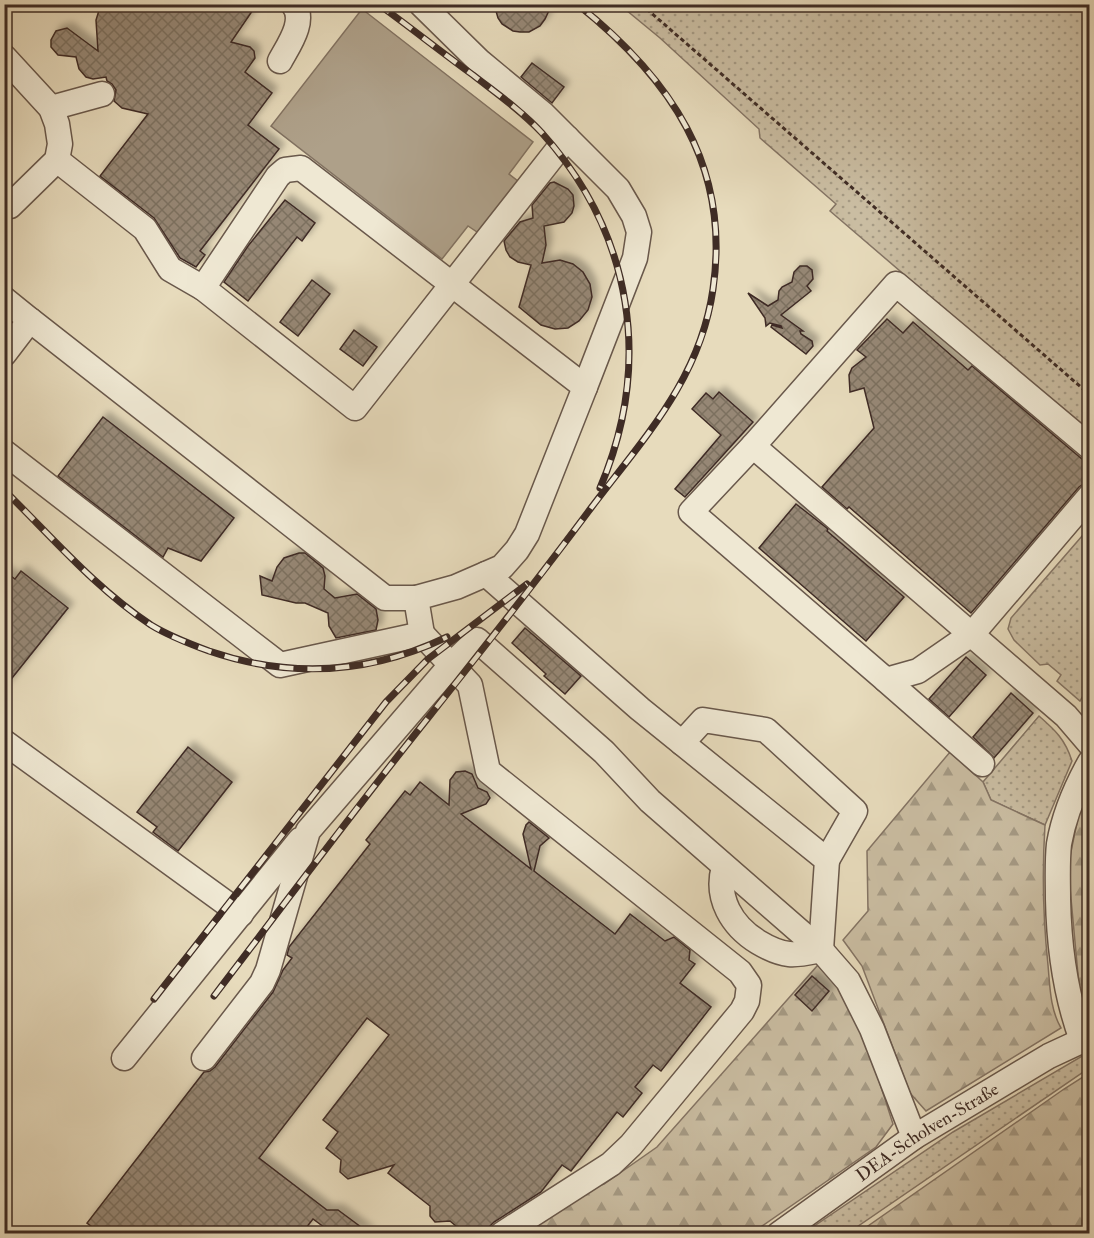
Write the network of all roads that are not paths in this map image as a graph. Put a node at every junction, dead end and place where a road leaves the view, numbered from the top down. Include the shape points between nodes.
1 (293, 4) edge
2 (421, 4) edge
3 (4, 57) edge
4 (280, 61) dead end
5 (102, 94) dead end
6 (51, 108) junction
7 (567, 138) junction
8 (57, 160) junction
9 (6, 207) edge
10 (453, 285) junction
11 (203, 288) junction
12 (4, 299) edge
13 (30, 320) junction
14 (4, 354) edge
15 (585, 387) junction
16 (753, 446) junction
17 (1089, 447) edge
18 (4, 452) edge
19 (1089, 496) edge
20 (486, 574) junction
21 (416, 598) junction
22 (973, 633) junction
23 (422, 634) junction
24 (451, 665) junction
25 (886, 680) junction
26 (4, 742) edge
27 (682, 743) junction
28 (1089, 744) edge
29 (1089, 762) edge
30 (981, 764) dead end
31 (308, 831) junction
32 (827, 860) junction
33 (724, 867) junction
34 (241, 914) junction
35 (821, 950) junction
36 (1086, 1038) edge
37 (124, 1058) dead end
38 (204, 1058) dead end
39 (914, 1137) junction
40 (502, 1233) edge
41 (779, 1233) edge

1 - 4 street via 298,24
2 - 7 street
3 - 6 street
5 - 6 street
6 - 8 street via 60,144
7 - 10 street
7 - 15 street via 618,189 639,232 635,258
8 - 9 street
8 - 11 street via 145,229 170,269
10 - 11 street via 355,408
10 - 11 street via 301,168 285,170 278,176
10 - 15 street
12 - 13 street
13 - 14 street
13 - 21 street via 385,598
15 - 20 street via 527,534 502,567
16 - 17 street via 896,284
16 - 22 street
16 - 25 street via 691,512
18 - 23 street via 280,665
19 - 22 street
20 - 21 street
20 - 27 street
21 - 23 street
22 - 25 street via 918,671
22 - 28 street via 1066,716
23 - 24 street
24 - 31 street
24 - 33 street via 477,640 604,752 650,801
24 - 40 street via 470,685 488,771 740,972 749,985 742,1011 631,1145 611,1164
25 - 30 street
26 - 34 street
27 - 32 street
27 - 32 street via 704,720 766,730 855,810
29 - 36 street, DEA-Scholven-Straße via 1064,822 1058,869 1063,972 1072,1014
31 - 34 street
31 - 38 street via 268,970
32 - 35 street
33 - 35 street
33 - 35 street via 724,904 748,936 788,954
34 - 37 street
35 - 39 street via 849,981
36 - 39 street, DEA-Scholven-Straße
39 - 41 street, DEA-Scholven-Straße

